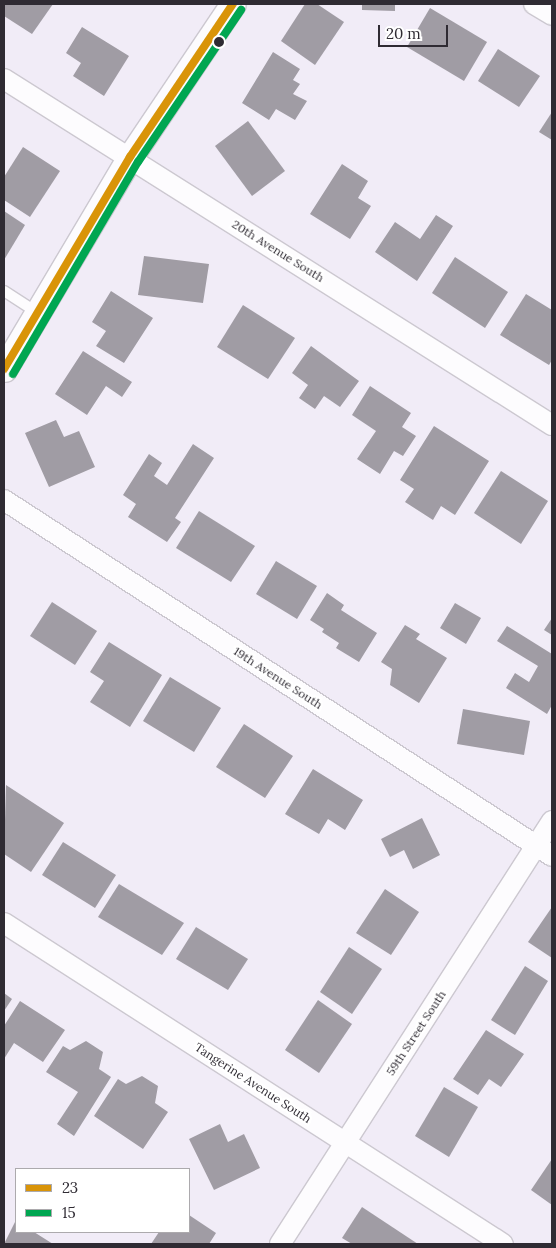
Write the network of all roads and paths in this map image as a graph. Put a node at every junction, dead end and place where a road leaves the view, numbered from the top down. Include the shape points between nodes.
1 (534, 4) edge
2 (226, 6) edge
3 (552, 15) edge
4 (4, 79) edge
5 (130, 157) junction
6 (4, 291) edge
7 (38, 313) junction
8 (4, 369) edge
9 (552, 425) edge
10 (4, 500) edge
11 (552, 821) edge
12 (545, 851) edge
13 (4, 922) edge
14 (345, 1143) junction
15 (280, 1244) edge
16 (503, 1244) edge

1 - 3 street
2 - 5 street
4 - 5 street, 20th Avenue South
5 - 7 street
5 - 9 street, 20th Avenue South
6 - 7 lane
7 - 8 street
10 - 12 street, 19th Avenue South
11 - 12 street, 59th Street South
12 - 14 street, 59th Street South
13 - 14 street, Tangerine Avenue South
14 - 15 street, 59th Street South
14 - 16 street, Tangerine Avenue South

